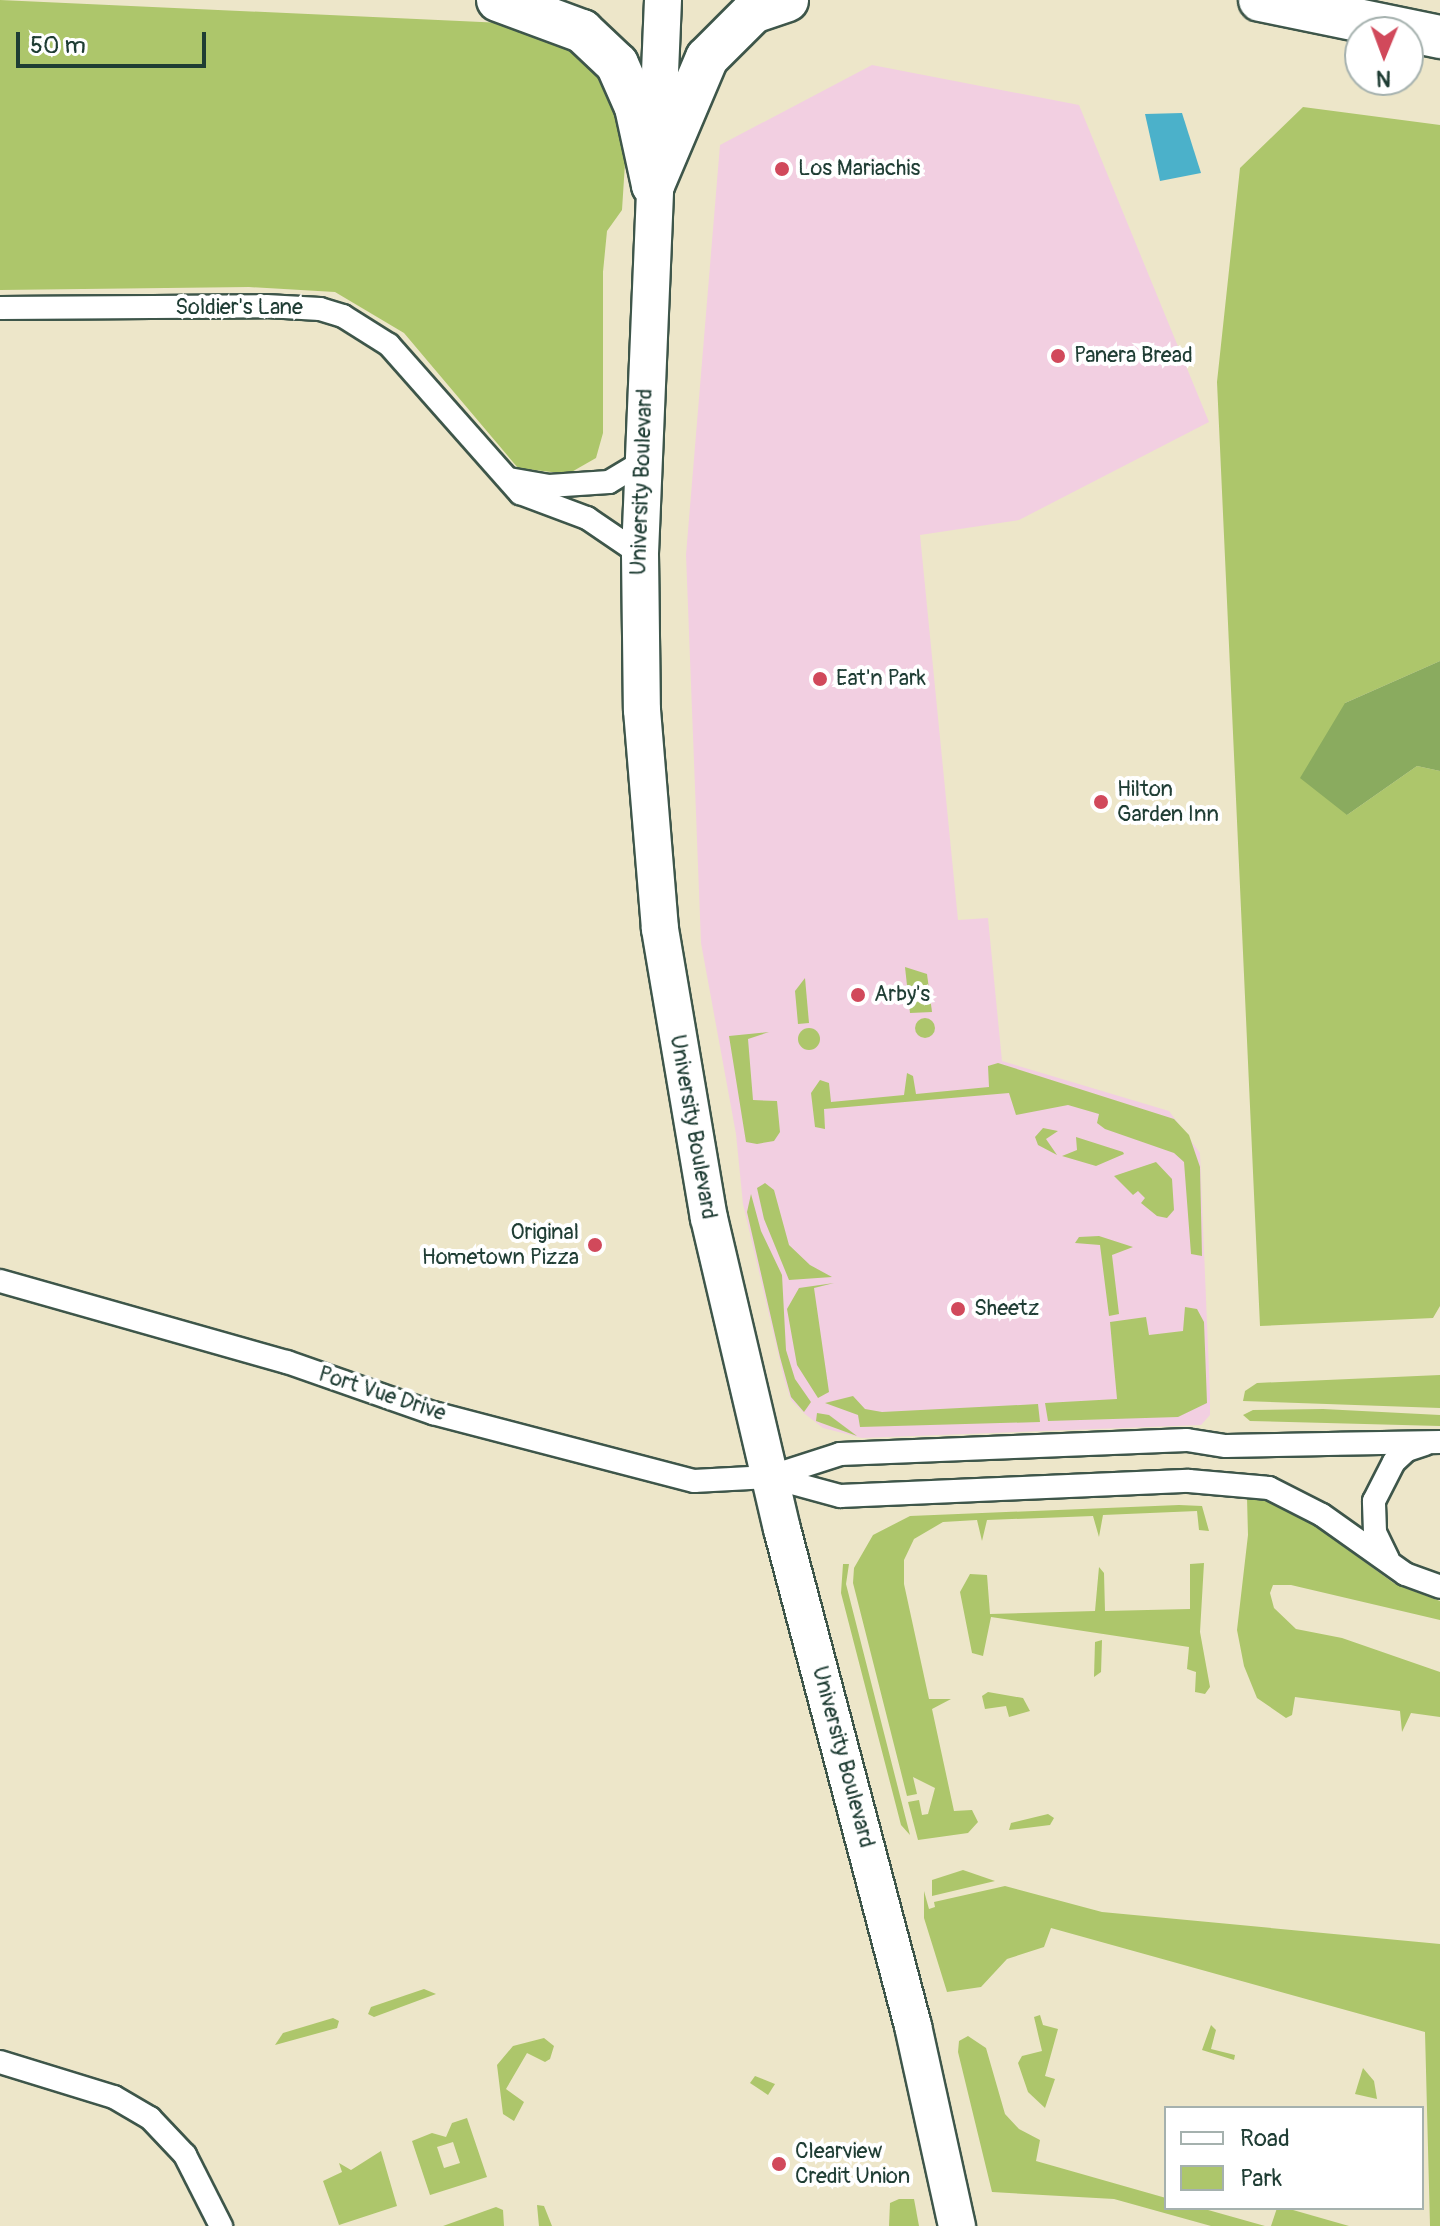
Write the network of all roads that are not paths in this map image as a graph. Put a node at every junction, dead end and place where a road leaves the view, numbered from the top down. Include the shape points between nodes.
1 (498, 0) edge
2 (663, 0) edge
3 (787, 0) edge
4 (1260, 0) edge
5 (1440, 37) edge
6 (653, 185) junction
7 (0, 308) edge
8 (642, 462) junction
9 (504, 478) junction
10 (640, 554) junction
11 (0, 1281) edge
12 (1435, 1442) edge
13 (769, 1477) junction
14 (1394, 1566) junction
15 (1440, 1587) edge
16 (0, 2062) edge
17 (221, 2226) edge
18 (957, 2226) edge

1 - 6 highway via 582,31 617,64 636,107
2 - 6 main road, University Boulevard
3 - 6 highway via 753,12 707,58
4 - 5 highway
6 - 8 main road, University Boulevard
7 - 9 street, Soldier's Lane via 266,306 343,316 389,345
8 - 9 street via 609,482 549,486
8 - 10 main road, University Boulevard
9 - 10 street, Soldier's Lane via 534,501 587,518
10 - 13 main road, University Boulevard via 646,768 664,956 687,1112
11 - 13 street, Port Vue Drive via 287,1362 433,1413 655,1473 710,1482
12 - 13 street via 1226,1446 1187,1440 840,1454
12 - 14 street via 1407,1450 1394,1462 1374,1501 1375,1532
13 - 14 street via 840,1496 1189,1481 1269,1488 1322,1515
13 - 18 main road, University Boulevard via 907,2003
14 - 15 street
16 - 17 street via 114,2097 150,2118 192,2167

